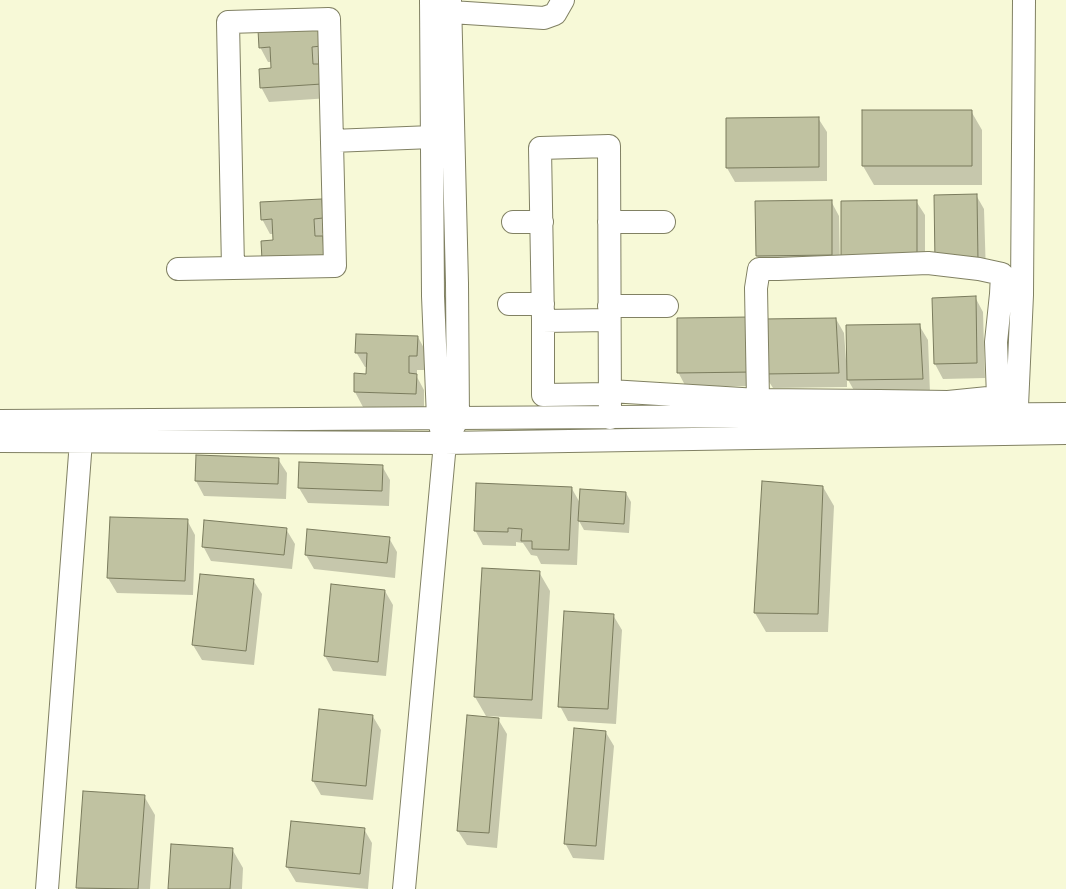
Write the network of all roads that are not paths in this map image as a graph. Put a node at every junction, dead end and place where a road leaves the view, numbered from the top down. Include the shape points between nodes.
1 (431, 0) edge
2 (563, 0) edge
3 (1024, 0) edge
4 (450, 6) edge
5 (432, 137) junction
6 (332, 141) junction
7 (512, 222) dead end
8 (542, 222) junction
9 (609, 222) junction
10 (664, 222) dead end
11 (233, 268) junction
12 (178, 269) dead end
13 (1003, 294) junction
14 (509, 304) dead end
15 (667, 306) dead end
16 (543, 312) junction
17 (609, 313) junction
18 (610, 392) junction
19 (758, 400) junction
20 (1066, 414) edge
21 (448, 418) junction
22 (610, 418) junction
23 (1016, 424) junction
24 (2, 431) edge
25 (1066, 433) edge
26 (81, 441) junction
27 (445, 442) junction
28 (47, 889) edge
29 (404, 889) edge

1 - 5 street
2 - 4 street via 555,14 544,18
3 - 13 street
4 - 21 street via 457,284
5 - 6 street
5 - 21 street via 432,264
6 - 11 street via 335,266
6 - 11 street via 330,19 228,22
7 - 8 street
8 - 9 street via 540,148 608,146
8 - 16 street
9 - 10 street
9 - 17 street
11 - 12 street
13 - 19 street via 996,342 998,397 948,402
13 - 19 street via 1002,274 928,263 759,269 756,288
13 - 23 street
14 - 16 street
15 - 17 street
16 - 17 street
16 - 18 street via 543,395
17 - 18 street
18 - 19 street
18 - 22 street
20 - 23 street
21 - 22 street
21 - 24 street
21 - 27 street
22 - 23 street
23 - 25 street
23 - 27 street
24 - 26 street
26 - 27 street
26 - 28 street
27 - 29 street

